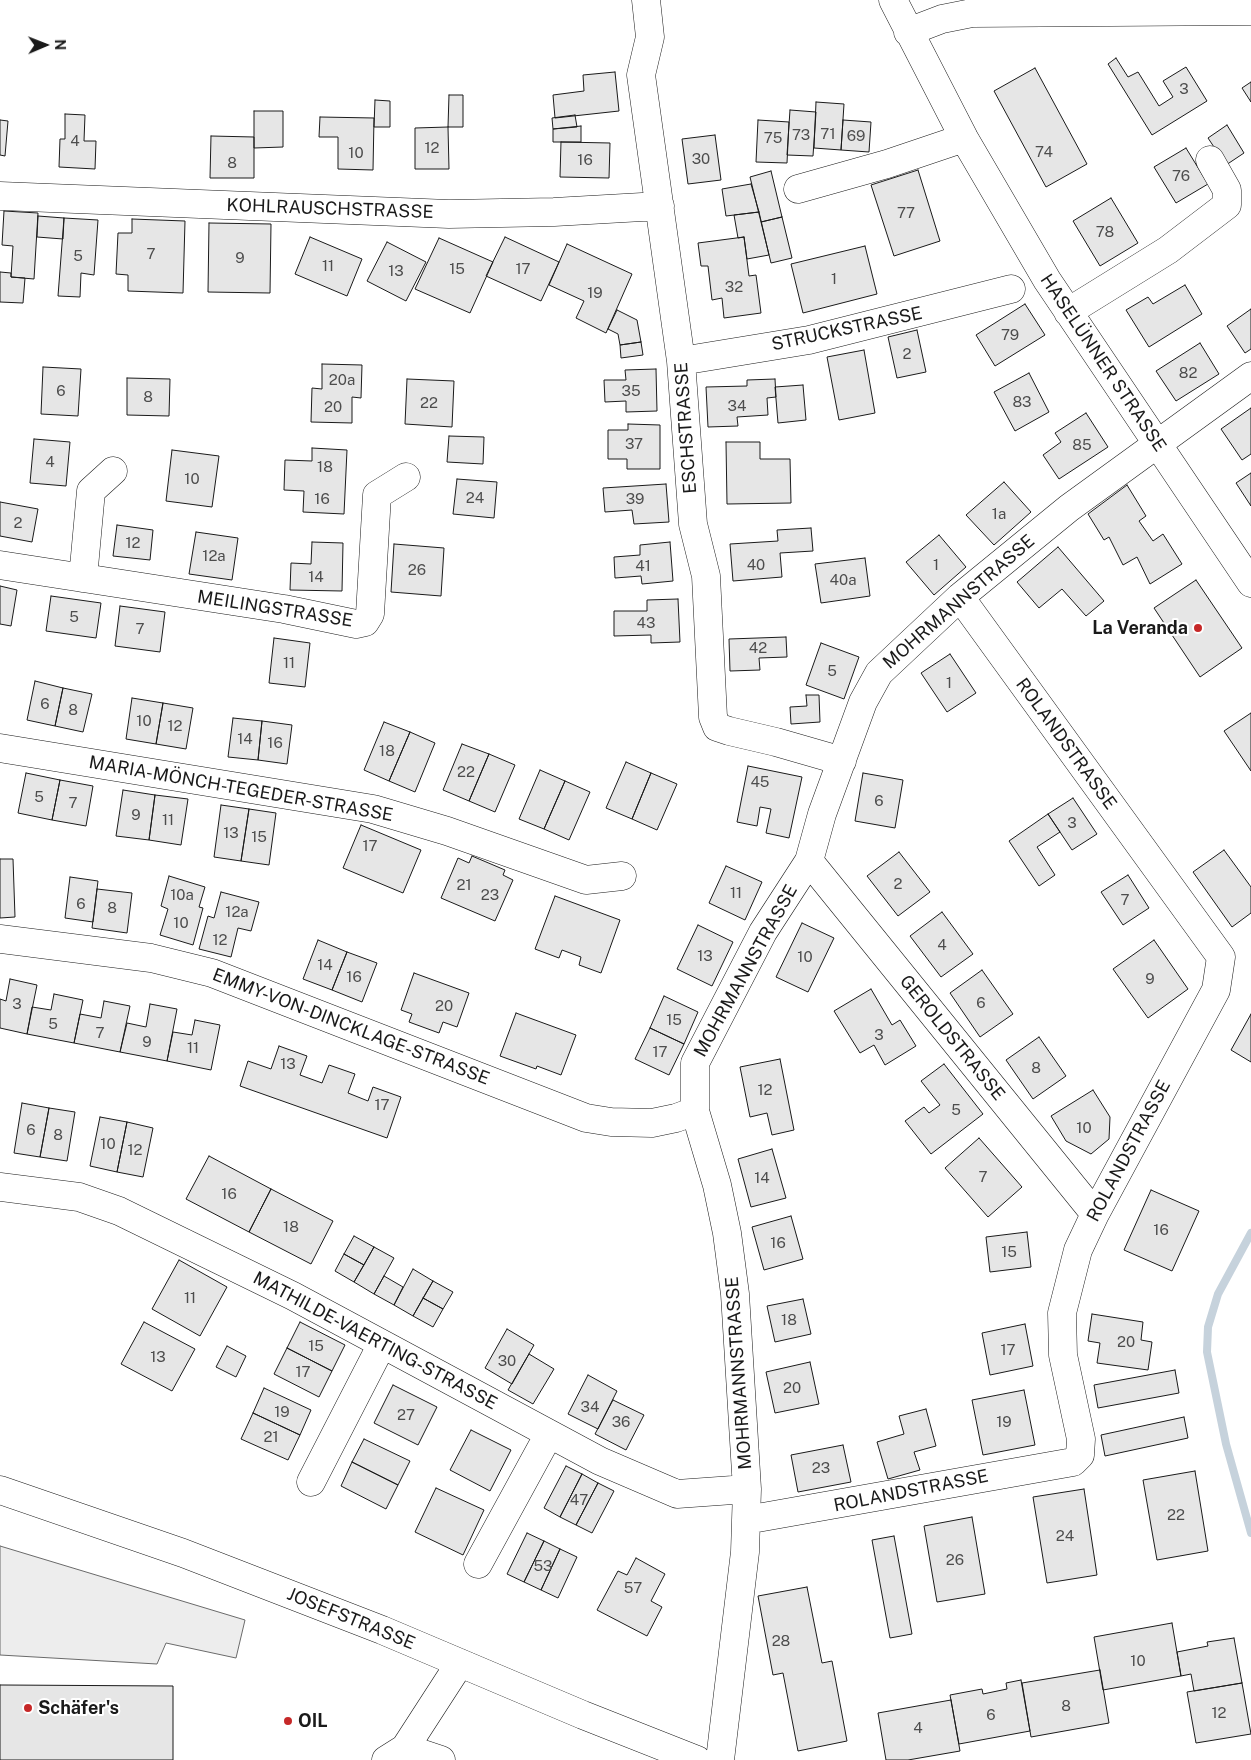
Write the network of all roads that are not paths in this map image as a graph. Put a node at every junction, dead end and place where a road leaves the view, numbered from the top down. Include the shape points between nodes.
1 (646, 0) edge
2 (893, 0) edge
3 (1251, 11) edge
4 (908, 32) junction
5 (964, 138) junction
6 (1210, 160) dead end
7 (798, 189) dead end
8 (0, 196) edge
9 (660, 206) junction
10 (1011, 289) dead end
11 (1068, 312) junction
12 (681, 361) junction
13 (1251, 376) edge
14 (1156, 443) junction
15 (113, 471) dead end
16 (406, 477) dead end
17 (0, 565) edge
18 (82, 578) junction
19 (1251, 583) edge
20 (960, 597) junction
21 (0, 748) edge
22 (842, 761) junction
23 (809, 861) junction
24 (622, 876) dead end
25 (0, 939) edge
26 (695, 1111) junction
27 (0, 1186) edge
28 (1095, 1214) junction
29 (382, 1344) junction
30 (549, 1434) junction
31 (311, 1482) dead end
32 (747, 1489) junction
33 (0, 1490) edge
34 (746, 1520) junction
35 (478, 1564) dead end
36 (460, 1663) junction
37 (395, 1754) edge
38 (441, 1760) edge
39 (697, 1760) edge
40 (720, 1760) edge

1 - 9 street, ESCHSTRASSE via 650,37 641,75
2 - 4 street, HASELÜNNER STRASSE
3 - 4 street via 972,13
4 - 5 street, HASELÜNNER STRASSE
5 - 7 street
5 - 11 street, HASELÜNNER STRASSE
6 - 11 street via 1227,190 1227,205 1168,250
8 - 9 street, KOHLRAUSCHSTRASSE via 449,214
9 - 12 street, ESCHSTRASSE
10 - 12 street, STRUCKSTRASSE via 808,340
11 - 14 street, HASELÜNNER STRASSE
12 - 22 street, ESCHSTRASSE via 693,524 706,576 717,727
13 - 14 street, MOHRMANNSTRASSE
14 - 19 street, HASELÜNNER STRASSE
14 - 20 street, MOHRMANNSTRASSE via 1069,508
15 - 18 street via 91,492
16 - 18 street, MEILINGSTRASSE via 377,495 370,614 365,622 356,624 284,609
17 - 18 street, MEILINGSTRASSE
20 - 22 street, MOHRMANNSTRASSE via 879,672
20 - 28 street, ROLANDSTRASSE via 1221,957 1216,990
21 - 24 street, MARIA-MÖNCH-TEGEDER-STRASSE via 373,809 586,880
22 - 23 street, MOHRMANNSTRASSE
23 - 26 street, MOHRMANNSTRASSE via 763,932 695,1063
23 - 28 street, GEROLDSTRASSE
25 - 26 street, EMMY-VON-DINCKLAGE-STRASSE via 142,956 212,973 586,1118 652,1123
26 - 32 street, MOHRMANNSTRASSE via 717,1185 727,1233 735,1294
27 - 29 street, MATHILDE-VAERTING-STRASSE via 79,1197 119,1211 294,1296
28 - 34 street, ROLANDSTRASSE via 1078,1250 1062,1314 1063,1355 1081,1439 1080,1454 1073,1462
29 - 30 street, MATHILDE-VAERTING-STRASSE
29 - 31 street
30 - 32 street, MATHILDE-VAERTING-STRASSE via 600,1461 677,1494
30 - 35 street
32 - 34 street, MOHRMANNSTRASSE
33 - 36 street, JOSEFSTRASSE via 183,1553
34 - 40 street, MOHRMANNSTRASSE
36 - 37 street via 422,1725
36 - 39 street, JOSEFSTRASSE
37 - 38 street

